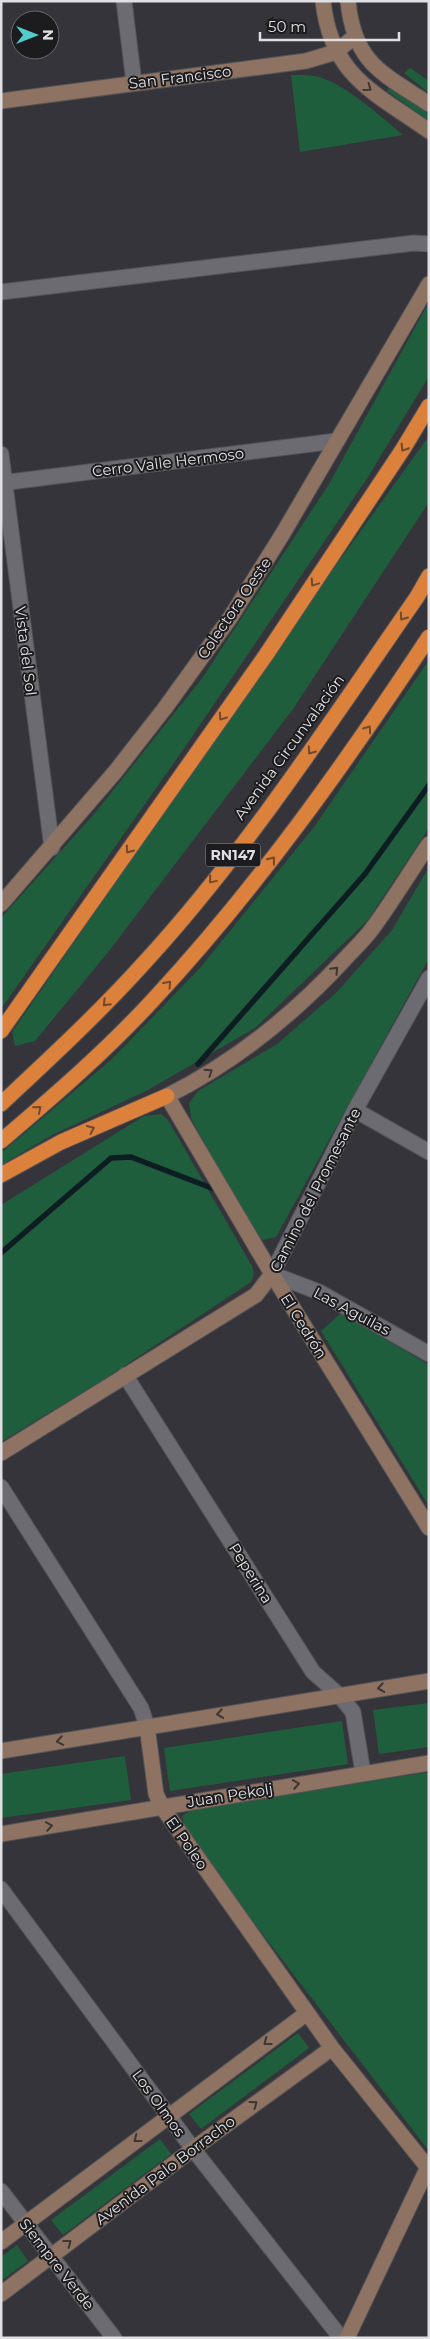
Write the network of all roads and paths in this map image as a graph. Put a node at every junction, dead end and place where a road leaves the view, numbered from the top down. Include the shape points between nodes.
1 (124, 1) edge
2 (324, 1) edge
3 (348, 1) edge
4 (354, 37) junction
5 (336, 52) junction
6 (134, 83) junction
7 (1, 101) edge
8 (429, 104) edge
9 (429, 131) edge
10 (429, 244) edge
11 (429, 284) edge
12 (1, 292) edge
13 (429, 406) edge
14 (336, 441) junction
15 (1, 454) edge
16 (3, 483) edge
17 (429, 576) edge
18 (429, 637) edge
19 (429, 844) edge
20 (52, 848) junction
21 (1, 904) edge
22 (429, 978) edge
23 (1, 1031) edge
24 (167, 1096) junction
25 (1, 1104) edge
26 (355, 1110) junction
27 (1, 1141) edge
28 (429, 1152) edge
29 (1, 1175) edge
30 (272, 1274) junction
31 (429, 1354) edge
32 (125, 1375) junction
33 (1, 1453) edge
34 (1, 1487) edge
35 (429, 1528) edge
36 (429, 1681) edge
37 (339, 1695) junction
38 (147, 1726) junction
39 (1, 1751) edge
40 (429, 1763) edge
41 (363, 1773) junction
42 (162, 1807) junction
43 (1, 1834) edge
44 (1, 1889) edge
45 (306, 2013) junction
46 (332, 2048) junction
47 (168, 2116) junction
48 (193, 2149) junction
49 (428, 2169) edge
50 (1, 2191) edge
51 (25, 2223) junction
52 (1, 2242) edge
53 (50, 2256) junction
54 (1, 2294) edge
55 (114, 2338) edge
56 (341, 2338) edge
57 (347, 2338) edge

1 - 6 street
2 - 5 street
3 - 4 street
4 - 5 street, San Francisco
4 - 8 street via 368,60
5 - 6 street, San Francisco via 306,61
5 -> 9 street via 344,66 361,82
6 - 7 street, San Francisco
10 - 12 street via 414,242
11 - 14 street, Colectora Oeste
13 -> 23 highway via 266,655
14 - 16 street, Cerro Valle Hermoso
14 - 20 street, Colectora Oeste via 230,618 165,708
15 - 16 street, Vista del Sol
16 - 20 street, Vista del Sol
17 -> 25 highway, Avenida Circunvalación / RN147 via 298,769 224,866 145,962 87,1023
27 -> 18 highway, RN147 via 107,1048 220,925 319,800
24 -> 19 street via 195,1082 274,1027 320,986 371,931
20 - 21 street, Colectora Oeste
22 - 26 street, Camino del Promesante
29 -> 24 highway via 61,1142
24 - 30 street, El Cedrón
26 - 28 street
26 - 30 street, Camino del Promesante
30 - 31 street, Las Aguilas via 319,1292
30 - 32 street, Camino del Promesante via 256,1295
30 - 35 street, El Cedrón
32 - 33 street, Camino del Promesante
32 - 37 street, Peperina via 313,1672
34 - 38 street, El Poleo via 141,1708
36 -> 37 street
37 -> 38 street
37 - 41 street, Peperina via 353,1712
38 -> 39 street
38 - 42 street, El Poleo via 156,1794
40 - 41 street, Juan Pekolj
42 -> 41 street, Juan Pekolj
43 -> 42 street, Juan Pekolj
42 - 45 street, El Poleo
44 - 47 street, Los Olmos
45 - 46 street, El Poleo
45 -> 47 street
48 -> 46 street, Avenida Palo Borracho
46 - 49 street, El Poleo
47 - 48 street, Los Olmos
47 -> 51 street
53 -> 48 street, Avenida Palo Borracho
48 - 56 street, Los Olmos
49 - 57 street
50 - 51 street, Siempre Verde
51 - 52 street
51 - 53 street, Siempre Verde
53 - 54 street, Avenida Palo Borracho
53 - 55 street, Siempre Verde

